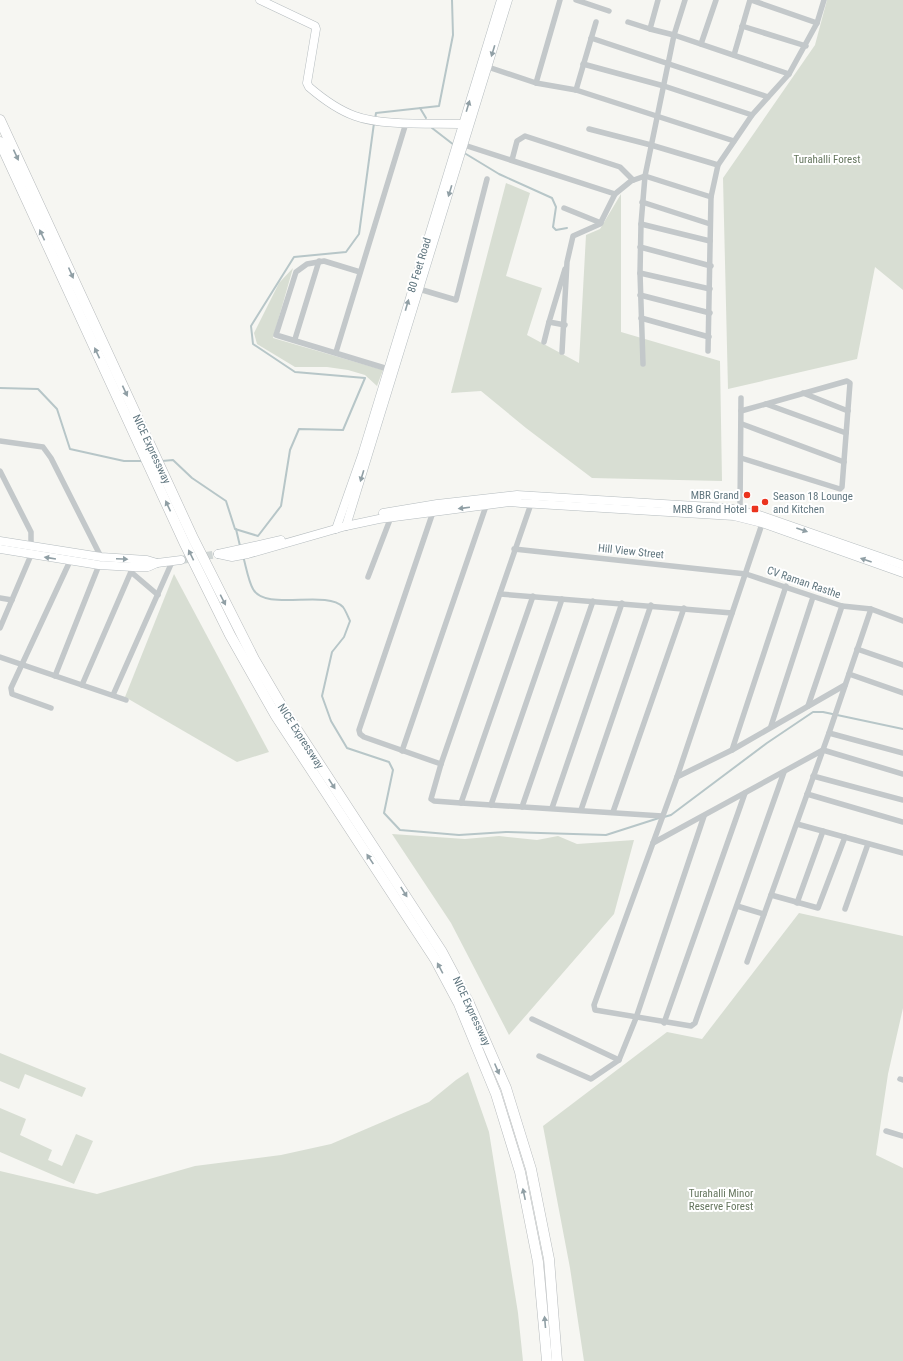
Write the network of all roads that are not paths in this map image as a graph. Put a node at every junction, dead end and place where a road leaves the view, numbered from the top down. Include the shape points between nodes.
1 (260, 0) edge
2 (501, 0) edge
3 (508, 0) edge
4 (560, 0) edge
5 (576, 0) edge
6 (658, 0) edge
7 (685, 0) edge
8 (716, 0) edge
9 (751, 0) edge
10 (824, 0) edge
11 (584, 1) edge
12 (609, 11) dead end
13 (596, 22) dead end
14 (628, 22) dead end
15 (816, 23) junction
16 (742, 26) junction
17 (650, 29) junction
18 (674, 35) junction
19 (591, 38) junction
20 (701, 44) junction
21 (806, 46) junction
22 (734, 55) junction
23 (583, 64) junction
24 (669, 64) junction
25 (484, 66) junction
26 (789, 74) junction
27 (536, 83) junction
28 (664, 86) junction
29 (576, 90) junction
30 (768, 96) junction
31 (752, 114) junction
32 (656, 115) junction
33 (0, 120) edge
34 (406, 123) junction
35 (463, 124) junction
36 (589, 129) dead end
37 (734, 141) junction
38 (0, 142) edge
39 (460, 144) junction
40 (651, 145) junction
41 (512, 160) junction
42 (718, 165) junction
43 (645, 176) junction
44 (487, 179) dead end
45 (633, 180) junction
46 (615, 194) junction
47 (712, 197) junction
48 (642, 202) junction
49 (564, 208) dead end
50 (601, 223) junction
51 (641, 224) junction
52 (710, 224) junction
53 (710, 241) junction
54 (640, 247) junction
55 (319, 261) junction
56 (567, 262) junction
57 (710, 266) junction
58 (360, 272) junction
59 (640, 273) junction
60 (420, 289) junction
61 (710, 289) junction
62 (640, 295) junction
63 (710, 313) junction
64 (641, 318) junction
65 (549, 322) junction
66 (565, 325) junction
67 (709, 337) junction
68 (295, 340) junction
69 (544, 342) dead end
70 (708, 350) dead end
71 (336, 352) junction
72 (562, 352) dead end
73 (643, 364) dead end
74 (388, 369) junction
75 (803, 393) junction
76 (741, 398) dead end
77 (766, 404) junction
78 (741, 411) junction
79 (848, 411) junction
80 (742, 424) junction
81 (846, 433) junction
82 (0, 441) edge
83 (148, 450) junction
84 (741, 458) junction
85 (844, 462) junction
86 (0, 471) edge
87 (0, 484) edge
88 (7, 486) junction
89 (533, 500) junction
90 (486, 506) junction
91 (740, 509) junction
92 (434, 512) junction
93 (390, 517) junction
94 (763, 520) junction
95 (347, 523) junction
96 (337, 526) junction
97 (0, 541) edge
98 (31, 546) junction
99 (0, 549) edge
100 (514, 549) junction
101 (232, 554) dead end
102 (31, 555) junction
103 (181, 560) tunnel mouth
104 (70, 561) junction
105 (100, 561) junction
106 (172, 562) junction
107 (157, 563) junction
108 (903, 565) edge
109 (132, 570) junction
110 (903, 573) edge
111 (746, 574) junction
112 (368, 577) dead end
113 (786, 586) junction
114 (500, 594) junction
115 (158, 595) junction
116 (532, 596) junction
117 (814, 597) junction
118 (0, 598) edge
119 (562, 599) junction
120 (12, 600) junction
121 (593, 601) junction
122 (622, 603) junction
123 (651, 605) junction
124 (842, 606) junction
125 (684, 608) junction
126 (871, 609) junction
127 (732, 613) junction
128 (903, 620) edge
129 (0, 628) edge
130 (857, 649) junction
131 (0, 657) edge
132 (21, 663) junction
133 (903, 665) edge
134 (848, 674) junction
135 (55, 676) junction
136 (82, 685) junction
137 (845, 685) junction
138 (903, 693) edge
139 (113, 695) junction
140 (126, 700) dead end
141 (808, 706) junction
142 (51, 708) dead end
143 (771, 726) junction
144 (829, 733) junction
145 (732, 750) junction
146 (823, 750) junction
147 (402, 751) junction
148 (903, 753) edge
149 (441, 764) junction
150 (784, 772) junction
151 (903, 774) edge
152 (814, 776) junction
153 (677, 777) junction
154 (745, 793) junction
155 (807, 794) junction
156 (903, 800) edge
157 (461, 803) junction
158 (491, 805) junction
159 (522, 807) junction
160 (552, 808) junction
161 (581, 810) junction
162 (613, 812) junction
163 (662, 816) junction
164 (704, 816) junction
165 (903, 822) edge
166 (797, 824) junction
167 (823, 832) junction
168 (845, 837) junction
169 (653, 843) junction
170 (868, 844) junction
171 (903, 853) edge
172 (771, 895) junction
173 (797, 903) junction
174 (737, 906) junction
175 (846, 909) dead end
176 (764, 914) junction
177 (747, 962) dead end
178 (636, 1018) junction
179 (532, 1019) dead end
180 (664, 1023) junction
181 (539, 1056) dead end
182 (619, 1060) junction
183 (886, 1131) dead end
184 (903, 1136) edge
185 (547, 1361) edge
186 (557, 1361) edge

1 - 34 main road via 315,26 307,81 309,87 331,105 354,116
2 - 25 main road, 80 Feet Road
3 -> 25 main road, 80 Feet Road
4 - 27 street
5 - 11 street
6 - 17 street
7 - 18 street
8 - 20 street
9 - 15 street
9 - 16 street
10 - 15 street
11 - 12 street
13 - 19 street
14 - 17 street
15 - 21 street
16 - 21 street
16 - 22 street
17 - 18 street
18 - 20 street
18 - 24 street
19 - 23 street
19 - 24 street
20 - 22 street
21 - 26 street
22 - 26 street
23 - 28 street
23 - 29 street
24 - 28 street
24 - 30 street
25 - 27 street
35 -> 25 main road, 80 Feet Road
25 - 39 main road, 80 Feet Road
26 - 30 street
27 - 29 street
28 - 31 street
28 - 32 street
29 - 32 street
30 - 31 street
31 - 37 street
32 - 37 street
32 - 40 street
33 -> 83 highway, NICE Expressway
34 - 35 main road
34 - 58 street
35 - 39 main road, 80 Feet Road
36 - 40 street
37 - 42 street
83 -> 38 highway, NICE Expressway
39 - 41 street
39 -> 60 main road, 80 Feet Road
74 -> 39 main road, 80 Feet Road
40 - 42 street
40 - 43 street
41 - 45 street via 517,141 525,136 620,167
41 - 46 street
42 - 47 street
43 - 45 street
43 - 47 street
43 - 48 street
44 - 60 street via 456,300
45 - 46 street
46 - 50 street
47 - 52 street
48 - 51 street
48 - 52 street
49 - 50 street
50 - 56 street via 573,236
51 - 53 street
51 - 54 street
52 - 53 street
53 - 57 street
54 - 57 street
54 - 59 street
55 - 58 street
55 - 68 street
55 - 68 street via 309,263 296,272 276,335
56 - 65 street
56 - 66 street
57 - 61 street
58 - 71 street
59 - 61 street
59 - 62 street
60 -> 95 main road, 80 Feet Road
61 - 63 street
62 - 63 street
62 - 64 street
63 - 67 street
64 - 67 street
64 - 73 street
65 - 66 street
65 - 69 street
66 - 72 street
67 - 70 street
68 - 71 street
71 - 74 street
74 - 96 main road, 80 Feet Road
75 - 77 street
75 - 79 street
75 - 79 street via 848,381
76 - 78 street
77 - 78 street
77 - 81 street
78 - 80 street
79 - 81 street
80 - 84 street
80 - 85 street
81 - 85 street
82 - 105 street via 43,447 51,458
185 -> 83 highway, NICE Expressway via 538,1262 520,1172 496,1094 459,1004 434,959 276,716 250,671 226,628 150,466
83 -> 186 highway, NICE Expressway via 161,468 206,565 254,659 284,710 442,952 468,1001 506,1088 531,1169 549,1259
84 - 85 street via 840,490
84 - 91 street
86 - 88 street
87 - 88 street
88 - 98 street via 31,532
89 - 90 main road
89 - 91 main road
89 - 94 main road via 725,514
89 - 95 main road via 510,496 437,504
89 - 100 street
90 -> 92 main road
90 - 147 street
91 - 94 main road
92 - 93 main road
92 - 147 street via 359,730 364,737
93 - 95 main road
93 - 112 street
94 -> 108 main road
110 -> 94 main road
94 - 111 street
95 - 96 main road
96 - 101 main road
97 - 98 main road
98 - 102 street
98 - 105 main road
99 - 102 main road
100 - 111 street, Hill View Street
100 - 114 street
104 -> 102 main road
102 - 120 street
103 - 106 main road
104 - 105 main road
104 - 132 street
105 -> 107 main road via 147,560
105 - 109 main road
105 - 135 street
106 - 107 main road
106 - 115 street
107 - 109 main road
109 - 115 street
109 - 136 street
111 - 113 street, CV Raman Rasthe
111 - 127 street
113 - 117 street, CV Raman Rasthe
113 - 145 street
114 - 116 street
114 - 149 street
115 - 139 street
116 - 119 street
116 - 157 street
117 - 124 street, CV Raman Rasthe
117 - 143 street
118 - 120 street
119 - 121 street
119 - 158 street
120 - 129 street
121 - 122 street
121 - 159 street
122 - 123 street
122 - 160 street
123 - 125 street
123 - 161 street
124 - 126 street, CV Raman Rasthe
124 - 141 street
125 - 127 street
125 - 162 street
126 - 128 street, CV Raman Rasthe
126 - 130 street
127 - 153 street
130 - 133 street
130 - 134 street
131 - 132 street
132 - 135 street
132 - 142 street via 11,688 12,694
134 - 137 street
134 - 138 street
135 - 136 street
136 - 139 street
137 - 141 street
137 - 144 street
139 - 140 street
141 - 143 street
143 - 145 street
144 - 146 street
144 - 148 street
145 - 153 street
146 - 150 street
146 - 151 street
146 - 152 street
147 - 149 street
149 - 157 street via 431,799
150 - 154 street
150 - 174 street
152 - 155 street
152 - 156 street
153 - 163 street
154 - 164 street
154 - 180 street
155 - 165 street
155 - 166 street
157 - 158 street
158 - 159 street
159 - 160 street
160 - 161 street
161 - 162 street
162 - 163 street
163 - 169 street
164 - 169 street
164 - 178 street
166 - 167 street
166 - 172 street
167 - 168 street
167 - 173 street
168 - 170 street
168 - 173 street via 818,908
169 - 178 street via 594,1005 596,1011
170 - 171 street
170 - 175 street
172 - 173 street
172 - 176 street
174 - 176 street
174 - 180 street via 695,1023 691,1026
176 - 177 street
178 - 180 street
178 - 182 street
179 - 182 street
181 - 182 street via 591,1079
183 - 184 street

